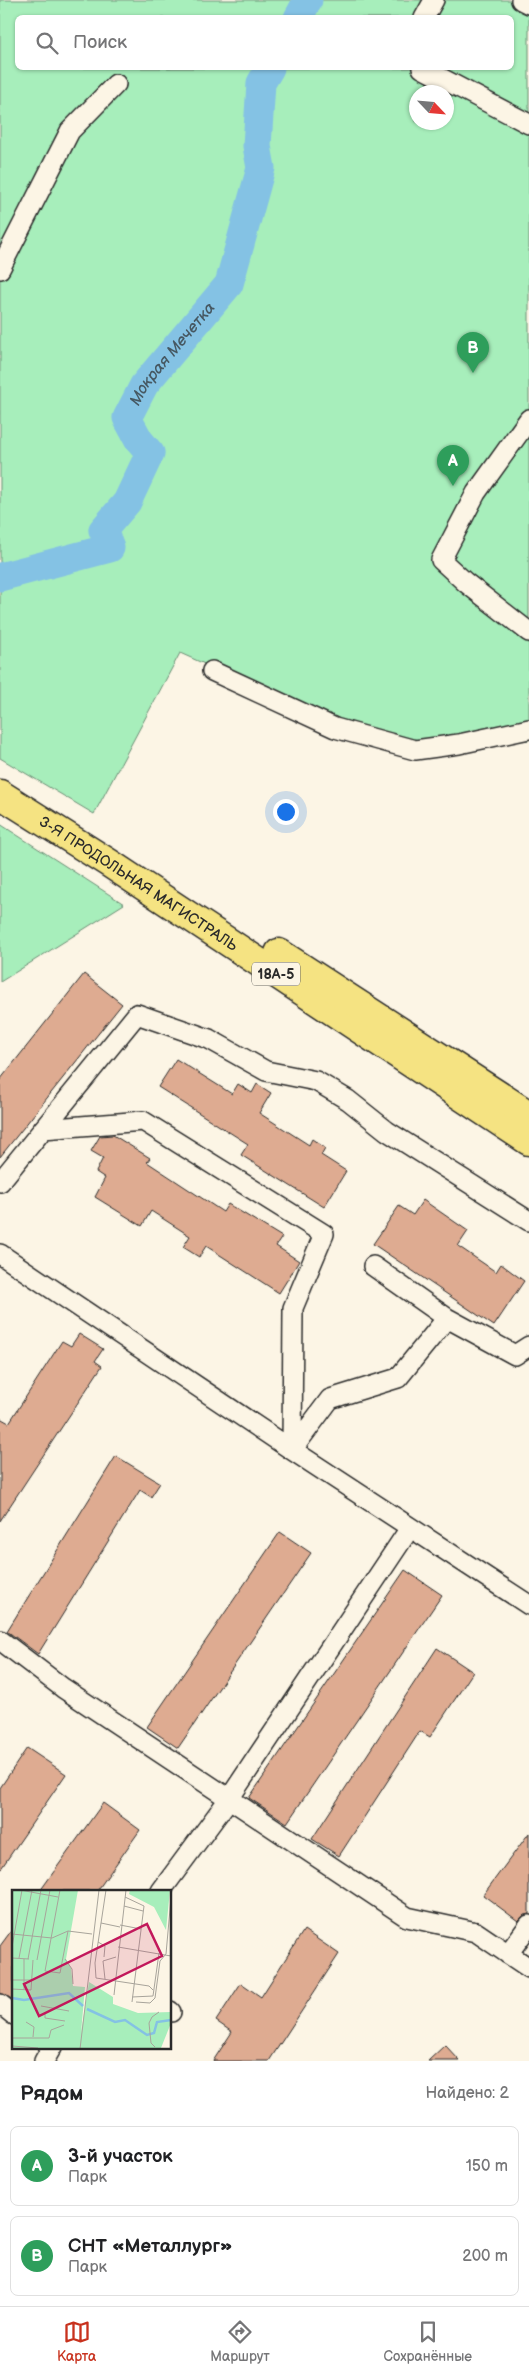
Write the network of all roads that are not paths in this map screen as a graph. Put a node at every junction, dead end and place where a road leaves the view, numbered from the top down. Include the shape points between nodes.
1 (434, 0) edge
2 (521, 0) edge
3 (529, 4) edge
4 (426, 15) edge
5 (426, 70) edge
6 (116, 84) dead end
7 (529, 124) edge
8 (0, 269) edge
9 (529, 419) edge
10 (529, 632) edge
11 (212, 671) dead end
12 (529, 729) edge
13 (0, 774) edge
14 (0, 794) edge
15 (26, 801) junction
16 (529, 1116) edge
17 (43, 1129) junction
18 (529, 1142) edge
19 (0, 1182) edge
20 (529, 1221) edge
21 (0, 1254) edge
22 (373, 1266) dead end
23 (447, 1318) junction
24 (529, 1346) edge
25 (292, 1450) junction
26 (410, 1528) junction
27 (529, 1605) edge
28 (0, 1640) edge
29 (229, 1799) junction
30 (162, 1890) edge
31 (529, 1925) edge
32 (508, 1954) junction
33 (529, 1968) edge
34 (0, 2004) edge
35 (12, 2013) edge
36 (51, 2048) edge
37 (44, 2061) edge

1 - 4 lane
2 - 3 lane
5 - 7 lane
6 - 8 lane via 70,130
9 - 10 lane via 476,493 441,560
11 - 12 lane via 335,728 415,750
13 - 15 highway, 18А-5
14 - 15 highway, 18А-5
15 - 16 highway, 3-Я ПРОДОЛЬНАЯ МАГИСТРАЛЬ / 18А-5
15 - 18 highway, 3-Я ПРОДОЛЬНАЯ МАГИСТРАЛЬ / 18А-5 via 118,868
17 - 19 lane
17 - 20 lane via 136,1014 209,1039 266,1071 316,1081 348,1100 387,1131
17 - 25 lane via 143,1121 324,1234 293,1308
21 - 25 lane
22 - 23 lane
23 - 24 lane via 515,1355
23 - 25 lane via 398,1378 330,1399
25 - 26 lane
26 - 27 lane
26 - 29 lane
28 - 29 lane via 63,1688
29 - 30 lane
29 - 32 lane via 407,1917 476,1932
31 - 32 lane
32 - 33 lane
34 - 35 lane
36 - 37 lane

